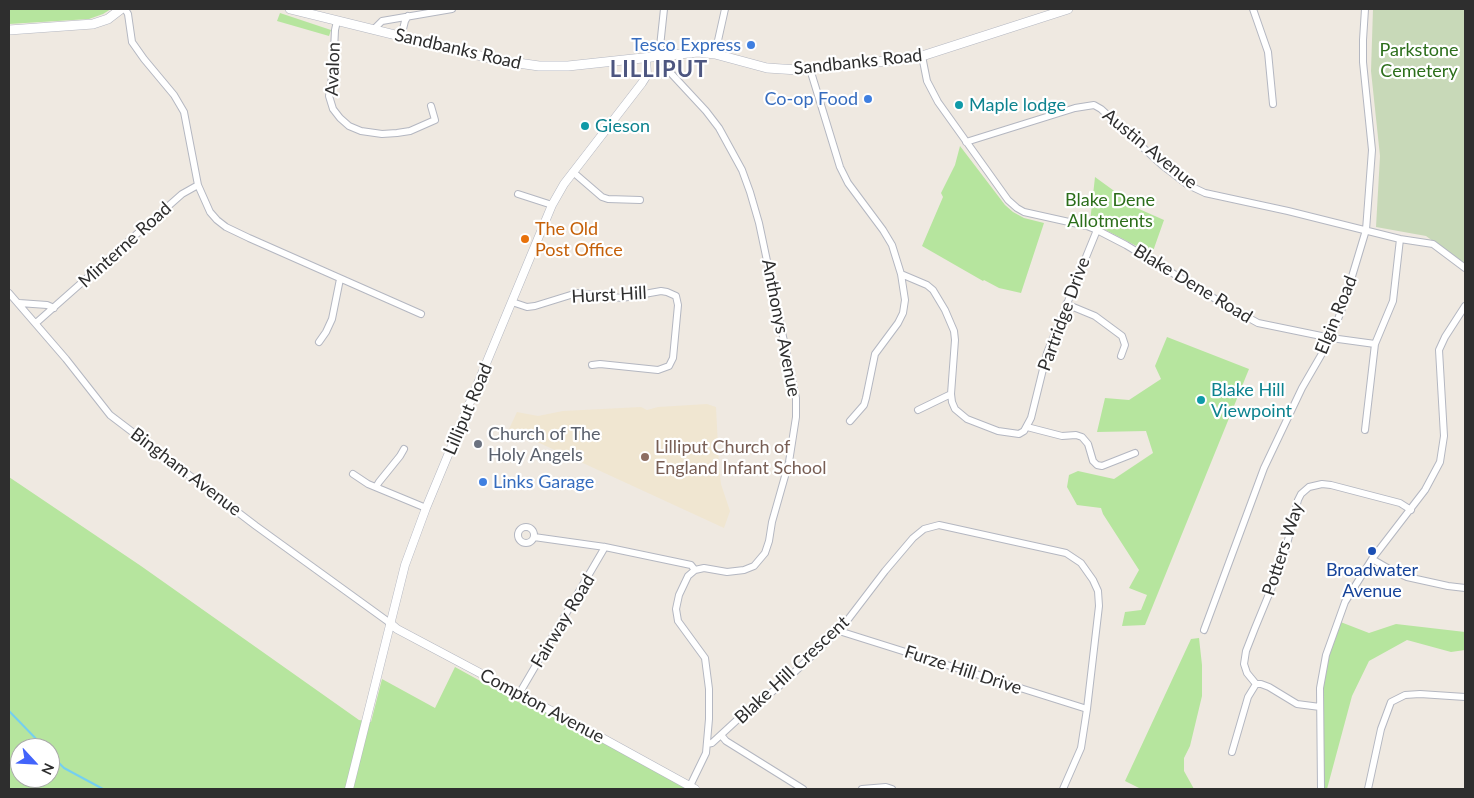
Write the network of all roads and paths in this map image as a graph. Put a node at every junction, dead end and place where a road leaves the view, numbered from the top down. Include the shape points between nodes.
1 (121, 9) edge
2 (125, 9) edge
3 (290, 9) edge
4 (452, 9) edge
5 (664, 9) edge
6 (726, 9) edge
7 (1068, 9) edge
8 (1253, 9) edge
9 (1365, 9) edge
10 (408, 16) junction
11 (337, 21) junction
12 (9, 30) edge
13 (373, 30) junction
14 (401, 37) junction
15 (715, 54) junction
16 (661, 56) junction
17 (922, 56) junction
18 (646, 58) junction
19 (810, 69) junction
20 (1273, 104) dead end
21 (431, 106) dead end
22 (966, 142) junction
23 (572, 172) junction
24 (198, 185) junction
25 (518, 194) dead end
26 (640, 200) dead end
27 (552, 205) junction
28 (1097, 230) junction
29 (1366, 230) junction
30 (1400, 239) junction
31 (1465, 268) edge
32 (901, 274) junction
33 (340, 279) junction
34 (9, 293) edge
35 (512, 302) junction
36 (19, 303) junction
37 (1066, 304) junction
38 (1465, 306) edge
39 (54, 308) junction
40 (421, 314) dead end
41 (36, 323) junction
42 (1331, 338) junction
43 (319, 342) dead end
44 (1374, 344) junction
45 (1122, 356) dead end
46 (592, 365) dead end
47 (951, 394) junction
48 (918, 410) dead end
49 (850, 421) dead end
50 (1027, 427) junction
51 (1365, 430) dead end
52 (404, 449) dead end
53 (1135, 453) dead end
54 (353, 474) dead end
55 (376, 487) junction
56 (426, 508) junction
57 (1411, 510) junction
58 (534, 537) dead end
59 (605, 547) junction
60 (1372, 559) junction
61 (695, 570) junction
62 (1465, 588) edge
63 (390, 623) junction
64 (1204, 630) dead end
65 (839, 631) junction
66 (1256, 684) junction
67 (519, 694) junction
68 (1465, 697) edge
69 (1320, 707) junction
70 (1087, 709) junction
71 (720, 735) junction
72 (707, 744) junction
73 (1232, 752) dead end
74 (692, 788) edge
75 (348, 789) edge
76 (803, 789) edge
77 (862, 789) edge
78 (892, 789) edge
79 (1063, 789) edge
80 (1321, 789) edge
81 (1368, 789) edge

1 - 12 main road via 108,19 93,24
2 - 24 street via 132,42 184,112
3 - 11 main road, Sandbanks Road
4 - 10 street
5 - 16 street
6 - 15 street
7 - 17 main road, Sandbanks Road
8 - 20 street via 1268,52
9 - 29 street, Elgin Road via 1364,62 1372,150
10 - 13 street via 382,21
10 - 14 street
11 - 13 main road, Sandbanks Road
11 - 21 street, Avalon via 329,96 340,118 361,131 397,134 435,120
13 - 14 main road, Sandbanks Road
14 - 18 main road, Sandbanks Road via 498,60 539,66
15 - 16 main road, Sandbanks Road via 692,52
15 - 19 main road, Sandbanks Road via 767,68
16 - 18 main road, Sandbanks Road
16 - 61 street, Anthonys Avenue via 667,69 719,128 742,170 762,238 796,398 789,462 765,553 754,566 744,570
17 - 19 main road, Sandbanks Road
17 - 22 street, Blake Dene Road via 932,92
18 - 23 street, Lilliput Road via 647,75 642,83
19 - 32 street via 840,167 884,230
22 - 28 street, Blake Dene Road via 1008,200 1018,208
22 - 29 street, Austin Avenue via 1094,105 1188,186 1205,193
23 - 26 street via 602,197
23 - 27 street, Lilliput Road
24 - 33 street via 210,212 226,227
24 - 39 street, Minterne Road via 182,194
25 - 27 street
27 - 35 street, Lilliput Road
28 - 37 street, Partridge Drive
28 - 42 street, Blake Dene Road via 1258,323
29 - 30 street
29 - 42 street, Elgin Road
30 - 31 street via 1433,244
30 - 44 street via 1393,301
32 - 47 street via 933,290 954,331
32 - 49 street via 905,300 903,313 875,354 864,405
33 - 40 street
33 - 43 street via 332,319
34 - 36 street, Bingham Avenue
35 - 46 street, Hurst Hill via 535,306 577,293 630,298 661,291 676,296 673,358 668,366 658,370
35 - 56 street, Lilliput Road
36 - 39 street
36 - 41 street, Bingham Avenue
37 - 45 street via 1095,316 1122,336 1125,345
37 - 50 street, Partridge Drive via 1047,353
38 - 57 street via 1439,350 1444,436 1440,462
39 - 41 street, Minterne Road
41 - 63 street, Bingham Avenue via 110,415
42 - 44 street, Blake Dene Road
42 - 64 street, Elgin Road via 1302,388 1264,468
44 - 51 street
47 - 48 street
47 - 50 street via 955,409 978,424 1019,434
50 - 53 street via 1062,436 1076,435 1088,444 1097,465
52 - 55 street
54 - 55 street
55 - 56 street
56 - 63 street, Lilliput Road via 405,565
57 - 60 street
57 - 66 street, Potters Way via 1400,503 1331,485 1309,487 1301,494 1283,560 1244,659 1247,673
58 - 59 street
59 - 61 street via 691,565
59 - 67 street, Fairway Road
60 - 62 street via 1407,577
60 - 69 street via 1345,602 1331,640 1320,688
61 - 72 street via 684,582 676,609 678,621 701,651 707,667
63 - 67 street, Compton Avenue via 397,630
63 - 75 street, Lilliput Road
65 - 70 street, Furze Hill Drive
65 - 70 street, Blake Hill Crescent via 891,564 924,529 939,526 1066,553 1076,558 1089,572 1098,591
65 - 71 street, Blake Hill Crescent
66 - 69 street via 1269,687 1297,704
66 - 73 street via 1248,697
67 - 74 street, Compton Avenue
68 - 81 street via 1405,695 1392,702 1383,722
69 - 80 street
70 - 79 street, Blake Hill Crescent via 1081,748
71 - 72 street, Blake Hill Crescent
71 - 76 street
72 - 74 street
77 - 78 street

